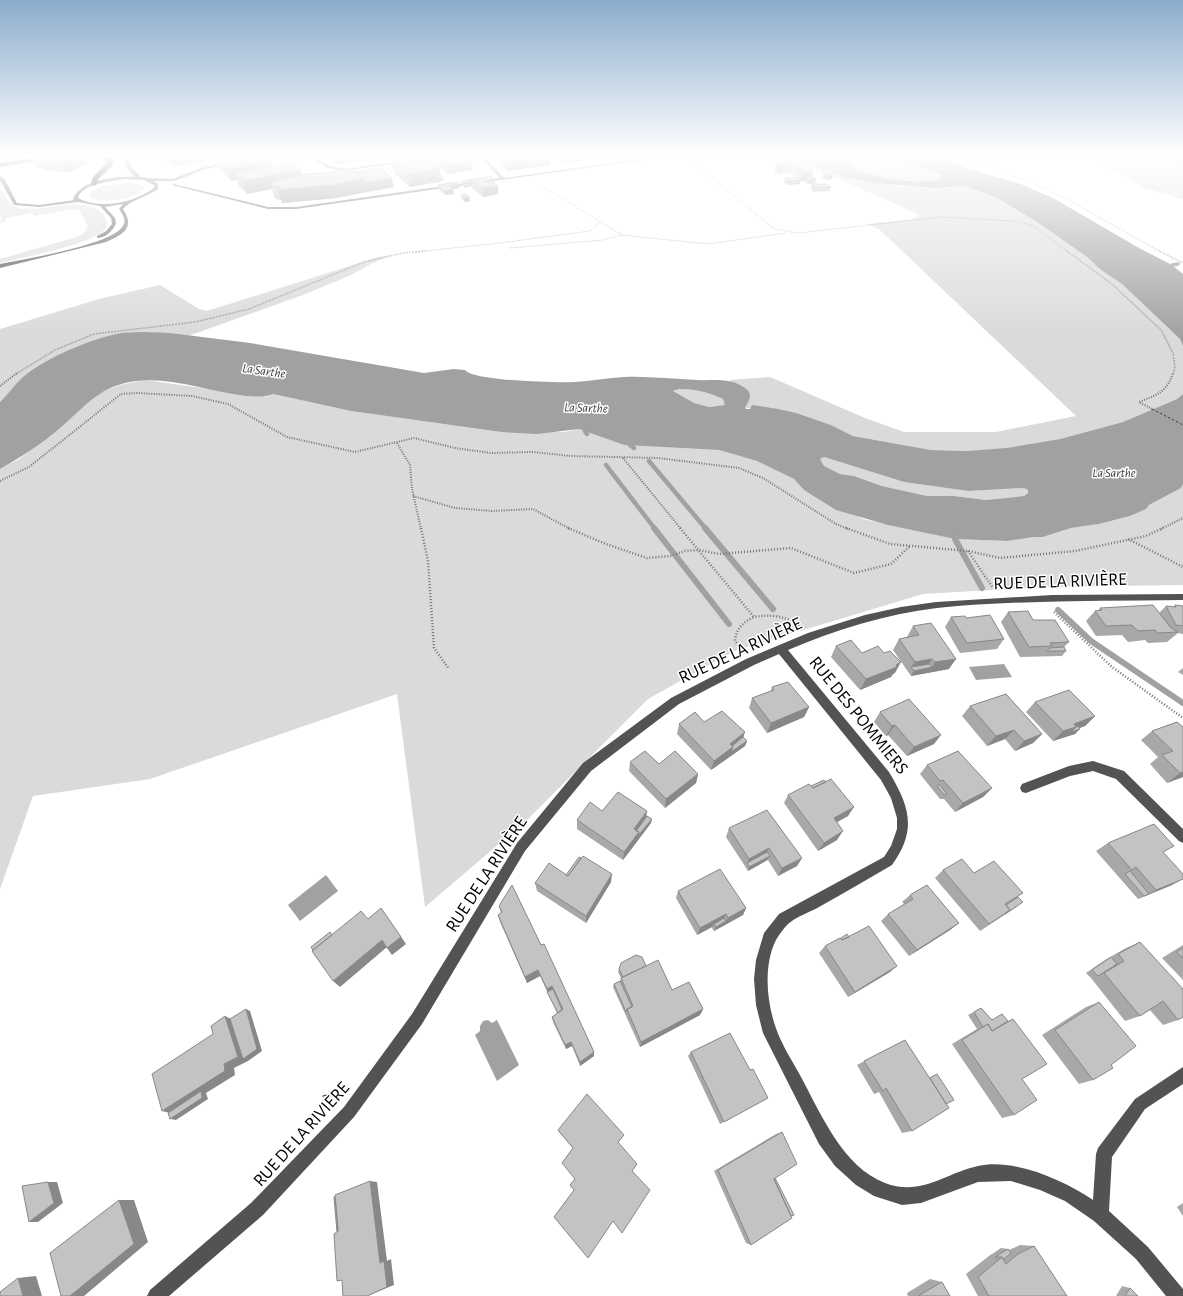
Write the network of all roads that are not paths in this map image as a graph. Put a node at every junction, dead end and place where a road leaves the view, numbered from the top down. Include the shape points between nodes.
1 (111, 216) edge
2 (124, 216) edge
3 (69, 250) junction
4 (0, 266) edge
5 (1183, 597) edge
6 (781, 649) junction
7 (1026, 788) dead end
8 (1183, 838) edge
9 (1183, 1075) edge
10 (1100, 1215) junction
11 (156, 1296) edge
12 (1177, 1296) edge

1 - 3 street via 113,227 101,236
2 - 3 street via 127,222 119,233 102,242
3 - 4 street
5 - 6 street, RUE DE LA RIVIÈRE via 1043,598 936,605 865,619 811,636
6 - 10 street, RUE DES POMMIERS via 885,776 902,807 901,837 897,851 888,861 784,920 769,938 763,960 763,1004 770,1033 825,1138 840,1160 862,1178 880,1190 902,1197 921,1195 978,1174 1011,1173 1071,1195
6 - 11 street, RUE DE LA RIVIÈRE via 675,701 586,767 521,847 417,1020 349,1112 257,1209
7 - 8 street via 1069,771 1093,766 1120,775
9 - 10 street via 1140,1104 1104,1154
10 - 12 street, RUE DES POMMIERS via 1142,1253

